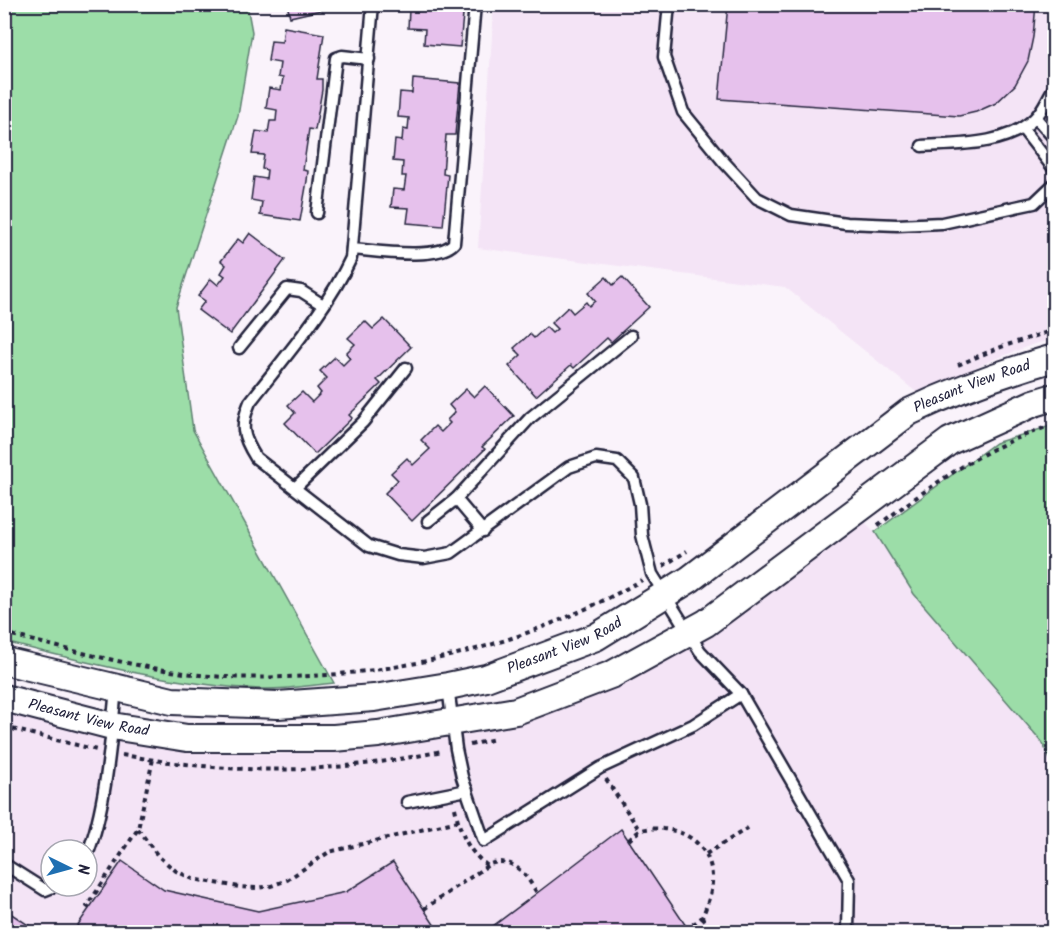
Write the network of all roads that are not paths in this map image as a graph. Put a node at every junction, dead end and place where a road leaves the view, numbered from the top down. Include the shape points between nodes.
1 (374, 4) edge
2 (475, 4) edge
3 (669, 4) edge
4 (369, 59) junction
5 (1054, 88) edge
6 (1036, 118) junction
7 (1022, 128) junction
8 (1054, 138) edge
9 (922, 146) dead end
10 (1054, 169) edge
11 (1054, 184) edge
12 (317, 213) dead end
13 (352, 249) junction
14 (322, 305) junction
15 (631, 336) dead end
16 (239, 348) dead end
17 (1054, 358) edge
18 (406, 368) dead end
19 (1054, 397) edge
20 (295, 488) junction
21 (456, 499) junction
22 (428, 521) dead end
23 (483, 531) junction
24 (658, 584) junction
25 (689, 633) junction
26 (4, 661) edge
27 (448, 686) junction
28 (116, 688) junction
29 (741, 694) junction
30 (4, 698) edge
31 (453, 721) junction
32 (112, 726) junction
33 (467, 790) junction
34 (406, 802) dead end
35 (94, 838) edge
36 (4, 864) edge
37 (39, 886) edge
38 (846, 933) edge

1 - 4 lane
2 - 13 lane via 454,243 449,249 431,254
3 - 11 lane via 664,57 683,112 757,198 791,215 846,223 942,223 1034,203
4 - 12 lane via 336,58
4 - 13 lane
5 - 6 lane
6 - 7 lane
6 - 8 lane
7 - 9 lane via 992,139
7 - 10 lane
13 - 14 lane via 343,275
14 - 16 lane via 301,291 286,289
14 - 20 lane via 250,402 243,419 245,441 256,458
15 - 21 lane via 530,418
17 - 24 street, Pleasant View Road via 909,412 690,579
18 - 20 lane via 363,422
19 - 25 street, Pleasant View Road via 950,441
20 - 23 lane via 369,546 398,555 424,558 451,553
21 - 22 lane
21 - 23 lane
23 - 24 lane via 569,467 596,458 617,461 634,478 642,535
24 - 25 lane
24 - 27 street, Pleasant View Road via 596,637 486,678
25 - 29 lane via 700,651
25 - 31 street, Pleasant View Road via 613,674 516,711
26 - 28 street, Pleasant View Road
27 - 28 street, Pleasant View Road via 374,699 278,705 172,701
27 - 31 lane
28 - 32 lane
29 - 33 lane via 693,725 600,768 484,841
29 - 38 lane via 849,880
30 - 32 street, Pleasant View Road
31 - 32 street, Pleasant View Road via 333,738 187,738
31 - 33 lane
32 - 35 lane
33 - 34 lane
36 - 37 lane

